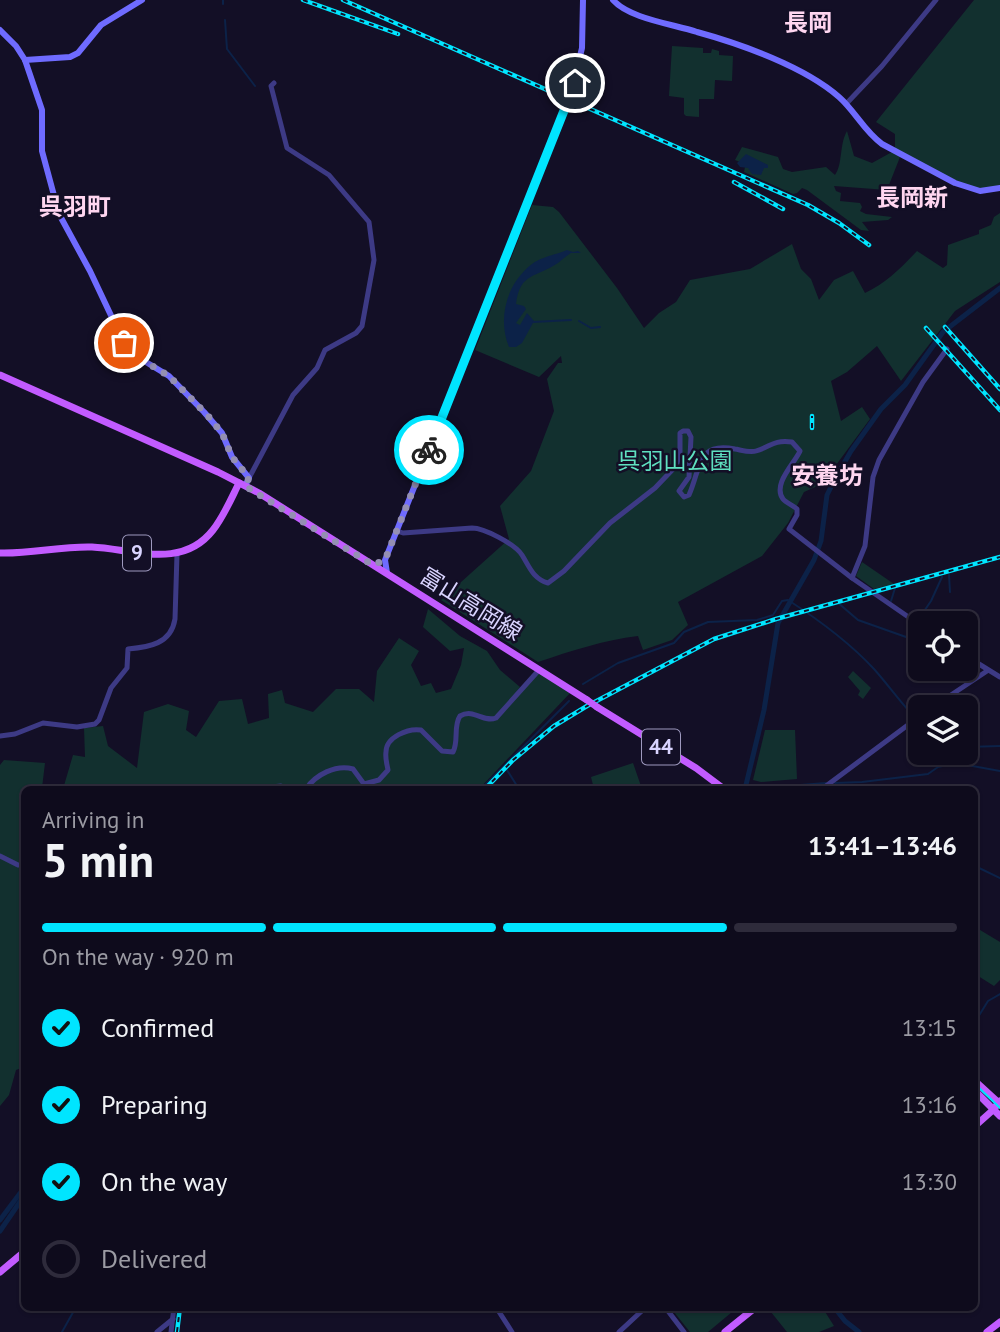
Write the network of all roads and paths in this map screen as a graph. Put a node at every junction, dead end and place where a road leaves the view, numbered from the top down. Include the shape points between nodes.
1 (142, 0) edge
2 (583, 0) edge
3 (612, 0) edge
4 (936, 0) edge
5 (0, 30) edge
6 (24, 60) junction
7 (274, 83) dead end
8 (846, 104) junction
9 (1000, 188) edge
10 (947, 349) dead end
11 (0, 374) edge
12 (245, 482) junction
13 (397, 531) junction
14 (0, 553) edge
15 (177, 554) junction
16 (385, 560) junction
17 (373, 565) junction
18 (387, 573) junction
19 (852, 578) junction
20 (908, 617) edge
21 (978, 665) edge
22 (539, 670) junction
23 (987, 671) junction
24 (1000, 677) edge
25 (951, 695) edge
26 (908, 725) edge
27 (0, 736) edge
28 (308, 786) edge
29 (720, 786) edge
30 (826, 786) edge
31 (0, 856) edge
32 (21, 865) edge
33 (978, 1085) edge
34 (978, 1093) edge
35 (998, 1108) edge
36 (978, 1125) edge
37 (21, 1254) edge
38 (0, 1272) edge
39 (174, 1311) edge
40 (499, 1311) edge
41 (642, 1311) edge
42 (668, 1311) edge
43 (745, 1311) edge
44 (751, 1311) edge
45 (173, 1319) junction
46 (1000, 1322) edge
47 (157, 1332) edge
48 (171, 1332) edge
49 (512, 1332) edge
50 (620, 1332) edge
51 (684, 1332) edge
52 (720, 1332) edge
53 (726, 1332) edge
54 (987, 1332) edge

1 - 6 main road via 101,25 76,54
2 - 13 main road, bridge via 582,48 568,103
3 - 8 main road via 629,12 768,56
4 - 8 street
5 - 6 main road
6 - 12 main road via 43,113 42,151 59,215 124,343 169,376 209,417 222,433
7 - 12 street via 271,86 287,148 329,176 369,222 374,260 362,326 325,350 317,368 293,395
8 - 9 main road via 873,137 933,172 980,191
10 - 19 street via 879,460 865,546
11 - 12 main road, 富山高岡線 / 44
12 - 15 main road, 9 via 208,536
12 - 17 main road, 富山高岡線 / 44
13 - 16 main road
13 - 19 street via 483,529 520,552 543,583 552,582 676,466 680,433 687,430 690,472 679,491 684,497 712,448 755,452 776,441 795,444 800,451 783,480 781,496 797,509 789,529
14 - 15 main road, 9 via 79,547
15 - 27 street via 172,629 155,646 128,649 127,668 111,688 99,720 77,727 43,723
16 - 17 main road
16 - 18 main road
17 - 18 main road, 富山高岡線 / 44
18 - 22 main road, 富山高岡線 / 44
19 - 20 street
21 - 23 street
22 - 28 street via 496,718 473,713 460,716 453,752 442,751 421,730 410,730 387,746 388,770 379,780 364,784 353,769 342,768 323,773
22 - 29 main road, 富山高岡線 / 44, bridge
23 - 24 street
23 - 25 street
26 - 30 street
31 - 32 street
33 - 35 main road
34 - 35 main road
35 - 36 main road
37 - 38 main road
39 - 45 street
40 - 49 street
41 - 50 street
42 - 51 street
43 - 52 main road
44 - 53 main road
45 - 47 street
45 - 48 street
46 - 54 main road

